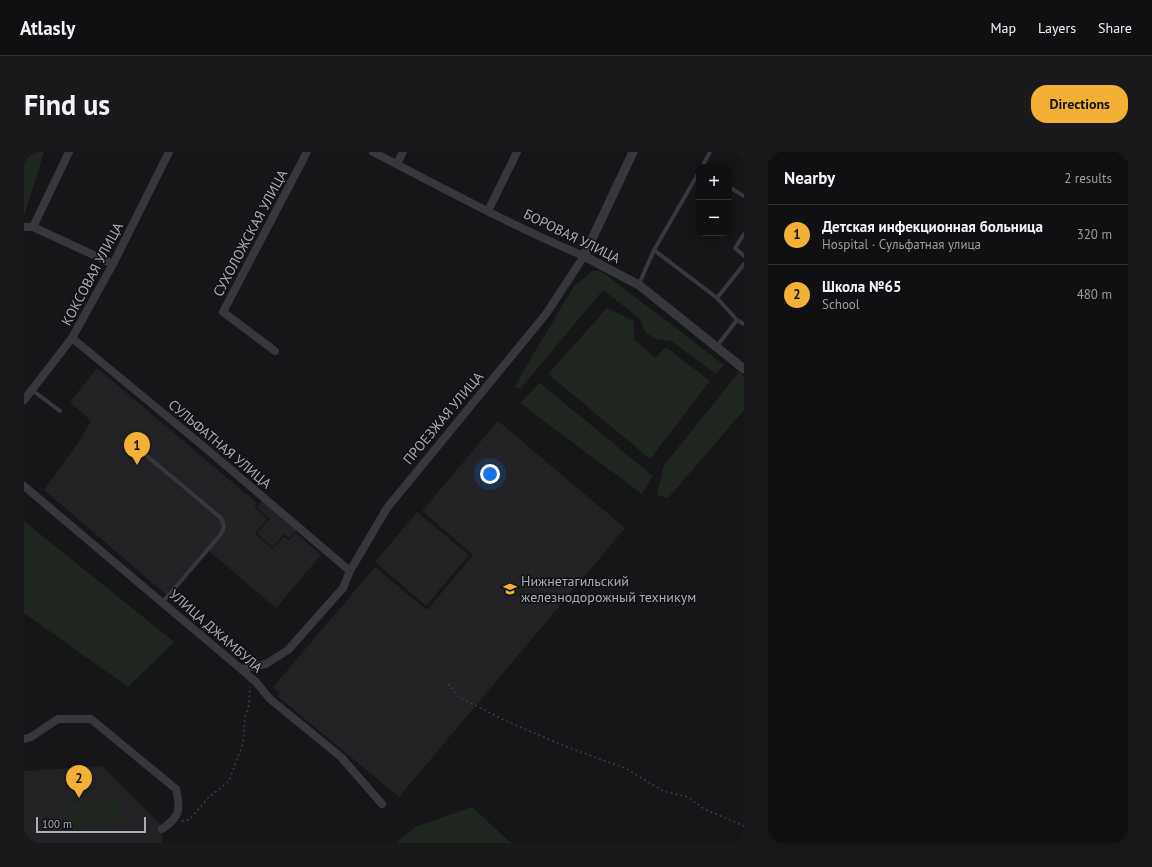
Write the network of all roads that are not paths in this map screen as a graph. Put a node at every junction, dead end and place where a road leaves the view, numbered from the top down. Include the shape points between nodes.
1 (69, 152) edge
2 (170, 152) edge
3 (307, 152) edge
4 (373, 152) edge
5 (403, 152) edge
6 (517, 152) edge
7 (633, 152) edge
8 (710, 152) edge
9 (397, 164) junction
10 (704, 164) edge
11 (696, 177) edge
12 (732, 189) edge
13 (744, 196) edge
14 (488, 211) junction
15 (24, 227) edge
16 (33, 227) junction
17 (744, 234) edge
18 (654, 250) junction
19 (584, 256) junction
20 (744, 256) edge
21 (113, 264) junction
22 (744, 264) edge
23 (639, 285) junction
24 (717, 298) junction
25 (737, 320) junction
26 (744, 324) edge
27 (72, 338) junction
28 (717, 346) junction
29 (275, 351) dead end
30 (744, 369) edge
31 (27, 395) edge
32 (60, 411) dead end
33 (147, 456) dead end
34 (24, 486) edge
35 (350, 571) junction
36 (162, 602) junction
37 (242, 669) junction
38 (24, 739) edge
39 (382, 804) dead end
40 (162, 828) dead end

1 - 16 street
2 - 21 street, КОКСОВАЯ УЛИЦА
3 - 29 street, СУХОЛОЖСКАЯ УЛИЦА via 223,312
4 - 9 street, БОРОВАЯ УЛИЦА
5 - 9 street
6 - 14 street
7 - 19 street, ПРОЕЗЖАЯ УЛИЦА
8 - 10 lane
9 - 14 street, БОРОВАЯ УЛИЦА
11 - 18 lane
12 - 13 lane
14 - 19 street, БОРОВАЯ УЛИЦА
15 - 16 street
16 - 21 street
17 - 20 lane via 735,248
18 - 23 lane
18 - 24 lane
19 - 23 street, БОРОВАЯ УЛИЦА
19 - 35 street, ПРОЕЗЖАЯ УЛИЦА via 542,320 387,508
21 - 27 street, КОКСОВАЯ УЛИЦА
22 - 24 lane
23 - 28 street, БОРОВАЯ УЛИЦА
24 - 25 lane
25 - 26 lane
25 - 28 lane
27 - 31 street, КОКСОВАЯ УЛИЦА
27 - 35 street, СУЛЬФАТНАЯ УЛИЦА
28 - 30 street, БОРОВАЯ УЛИЦА
31 - 32 lane
33 - 36 lane via 221,518 224,525 221,534
34 - 36 street, УЛИЦА ДЖАМБУЛА
35 - 37 street, ПРОЕЗЖАЯ УЛИЦА via 343,588 288,650 266,664
36 - 37 street, УЛИЦА ДЖАМБУЛА
37 - 39 street, УЛИЦА ДЖАМБУЛА via 270,699 341,757
38 - 40 street via 58,719 91,719 176,789 178,812 170,823

